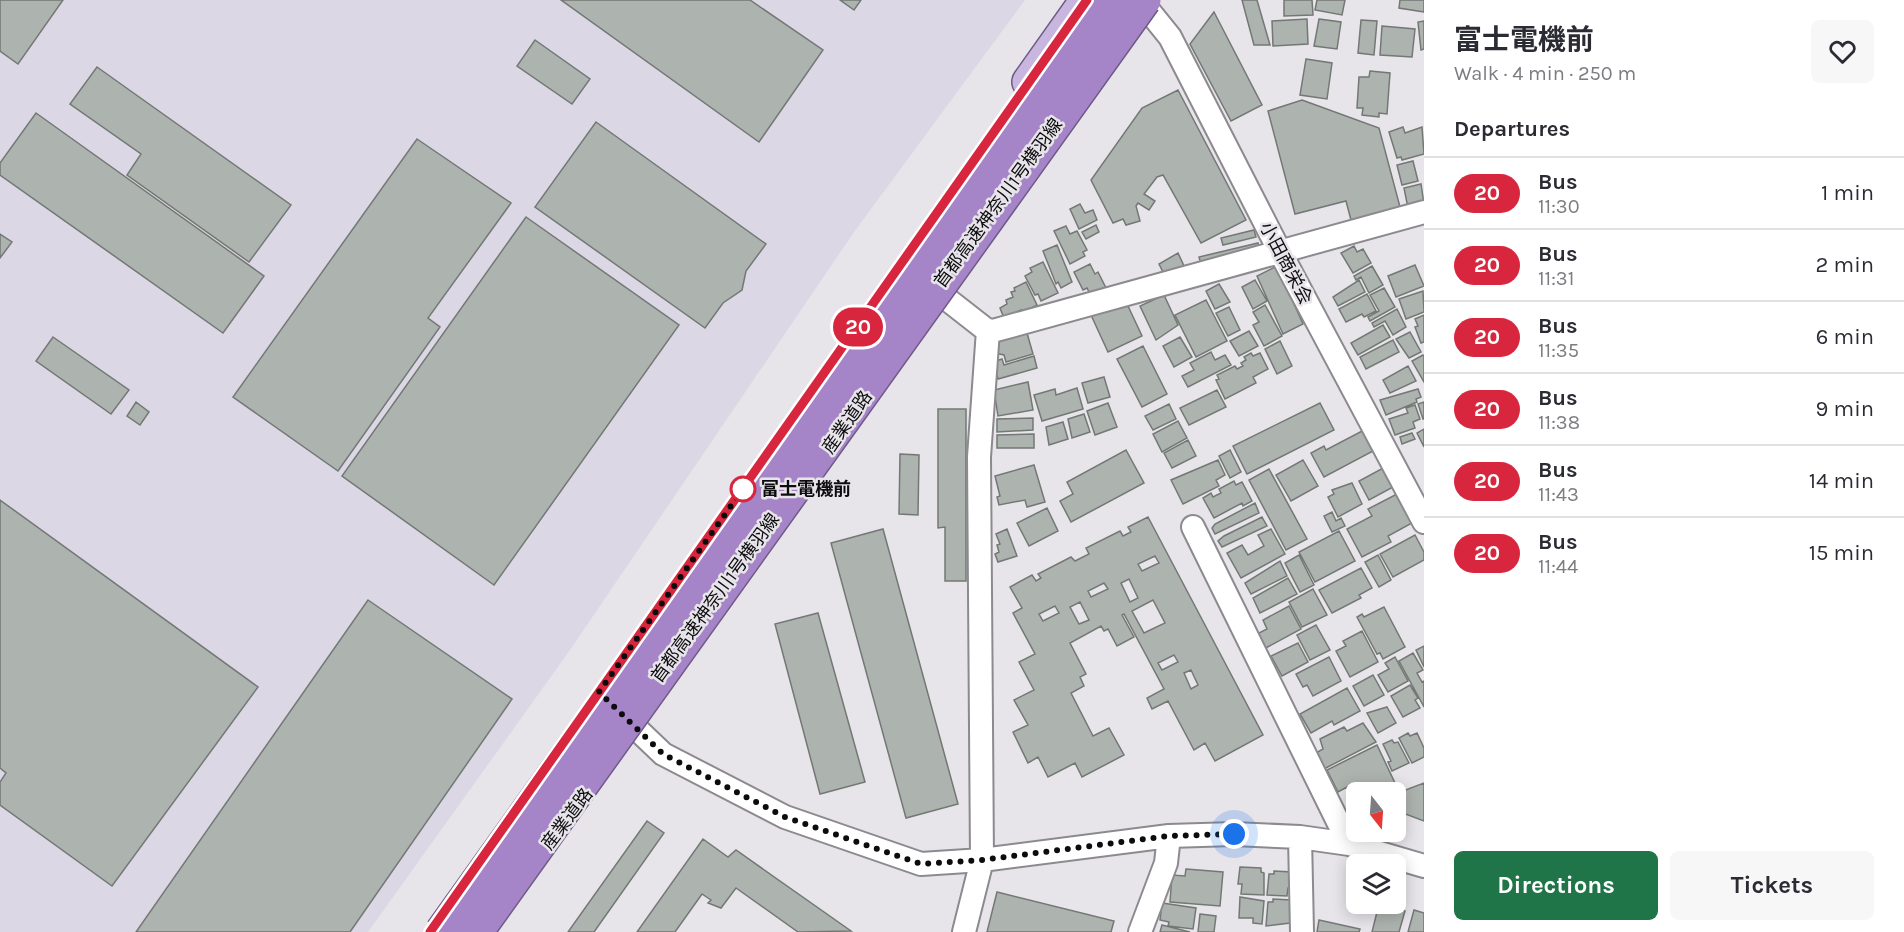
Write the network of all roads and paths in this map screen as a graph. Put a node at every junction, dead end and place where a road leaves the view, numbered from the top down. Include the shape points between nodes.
1 (1087, 0) edge
2 (1108, 0) edge
3 (1146, 2) edge
4 (1424, 212) edge
5 (1280, 252) junction
6 (925, 282) junction
7 (988, 331) junction
8 (1424, 522) edge
9 (1193, 527) dead end
10 (599, 692) junction
11 (635, 729) junction
12 (1169, 836) junction
13 (1300, 837) junction
14 (1349, 844) junction
15 (982, 860) junction
16 (1424, 866) edge
17 (430, 932) edge
18 (442, 932) edge
19 (476, 932) edge
20 (483, 932) edge
21 (964, 932) edge
22 (1140, 932) edge
23 (1302, 932) edge

1 - 10 main road
2 - 18 highway, 首都高速神奈川1号横羽線, bridge
3 - 5 street, 小田商栄会 via 1170,37
3 - 6 main road, 産業道路
3 - 19 highway, 首都高速神奈川1号横羽線, bridge
4 - 5 street
5 - 7 street
5 - 8 street, 小田商栄会
6 - 7 street
6 - 11 main road, 産業道路
7 - 15 street via 979,457
9 - 14 street
10 - 11 street
10 - 17 main road
11 - 15 street via 663,754 785,817 921,864
11 - 20 main road, 産業道路
12 - 13 street
12 - 15 street
12 - 22 street via 1166,862
13 - 14 street
13 - 23 street
14 - 16 street
15 - 21 street

